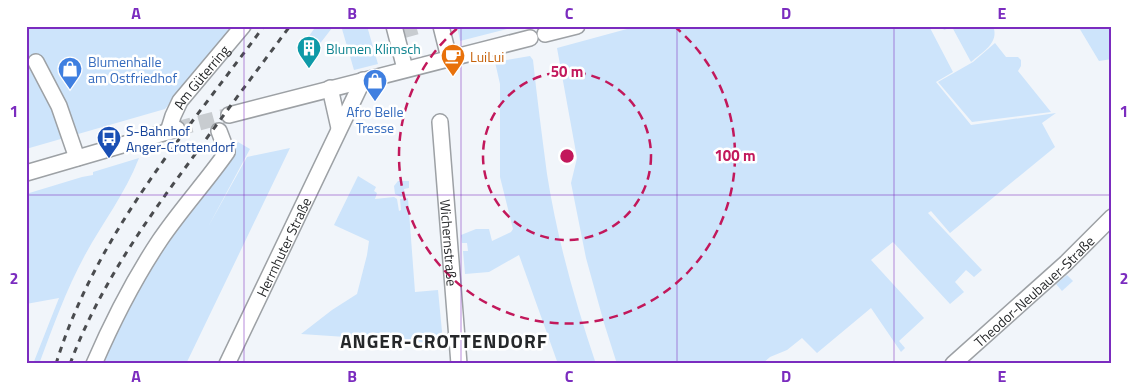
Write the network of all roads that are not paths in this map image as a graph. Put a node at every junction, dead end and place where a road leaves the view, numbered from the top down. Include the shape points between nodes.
1 (243, 26) edge
2 (440, 26) edge
3 (577, 26) edge
4 (398, 30) edge
5 (545, 34) dead end
6 (530, 38) dead end
7 (449, 58) junction
8 (36, 62) dead end
9 (405, 69) junction
10 (363, 80) junction
11 (324, 90) junction
12 (229, 116) tunnel mouth
13 (440, 122) dead end
14 (339, 128) junction
15 (220, 131) dead end
16 (77, 158) junction
17 (26, 173) edge
18 (1112, 217) edge
19 (232, 362) edge
20 (94, 364) edge
21 (460, 364) edge
22 (953, 364) edge

1 - 16 street, Am Güterring via 180,101 173,116 172,131
2 - 7 street
3 - 5 street
4 - 9 street
6 - 7 street
7 - 9 street
8 - 16 street via 59,106
9 - 10 street
10 - 11 street
10 - 14 street, Herrnhuter Straße
11 - 12 street
11 - 14 street
13 - 21 street, Wichernstraße
14 - 19 street, Herrnhuter Straße
15 - 20 street via 227,152 162,238 132,285
16 - 17 street
18 - 22 street, Theodor-Neubauer-Straße

